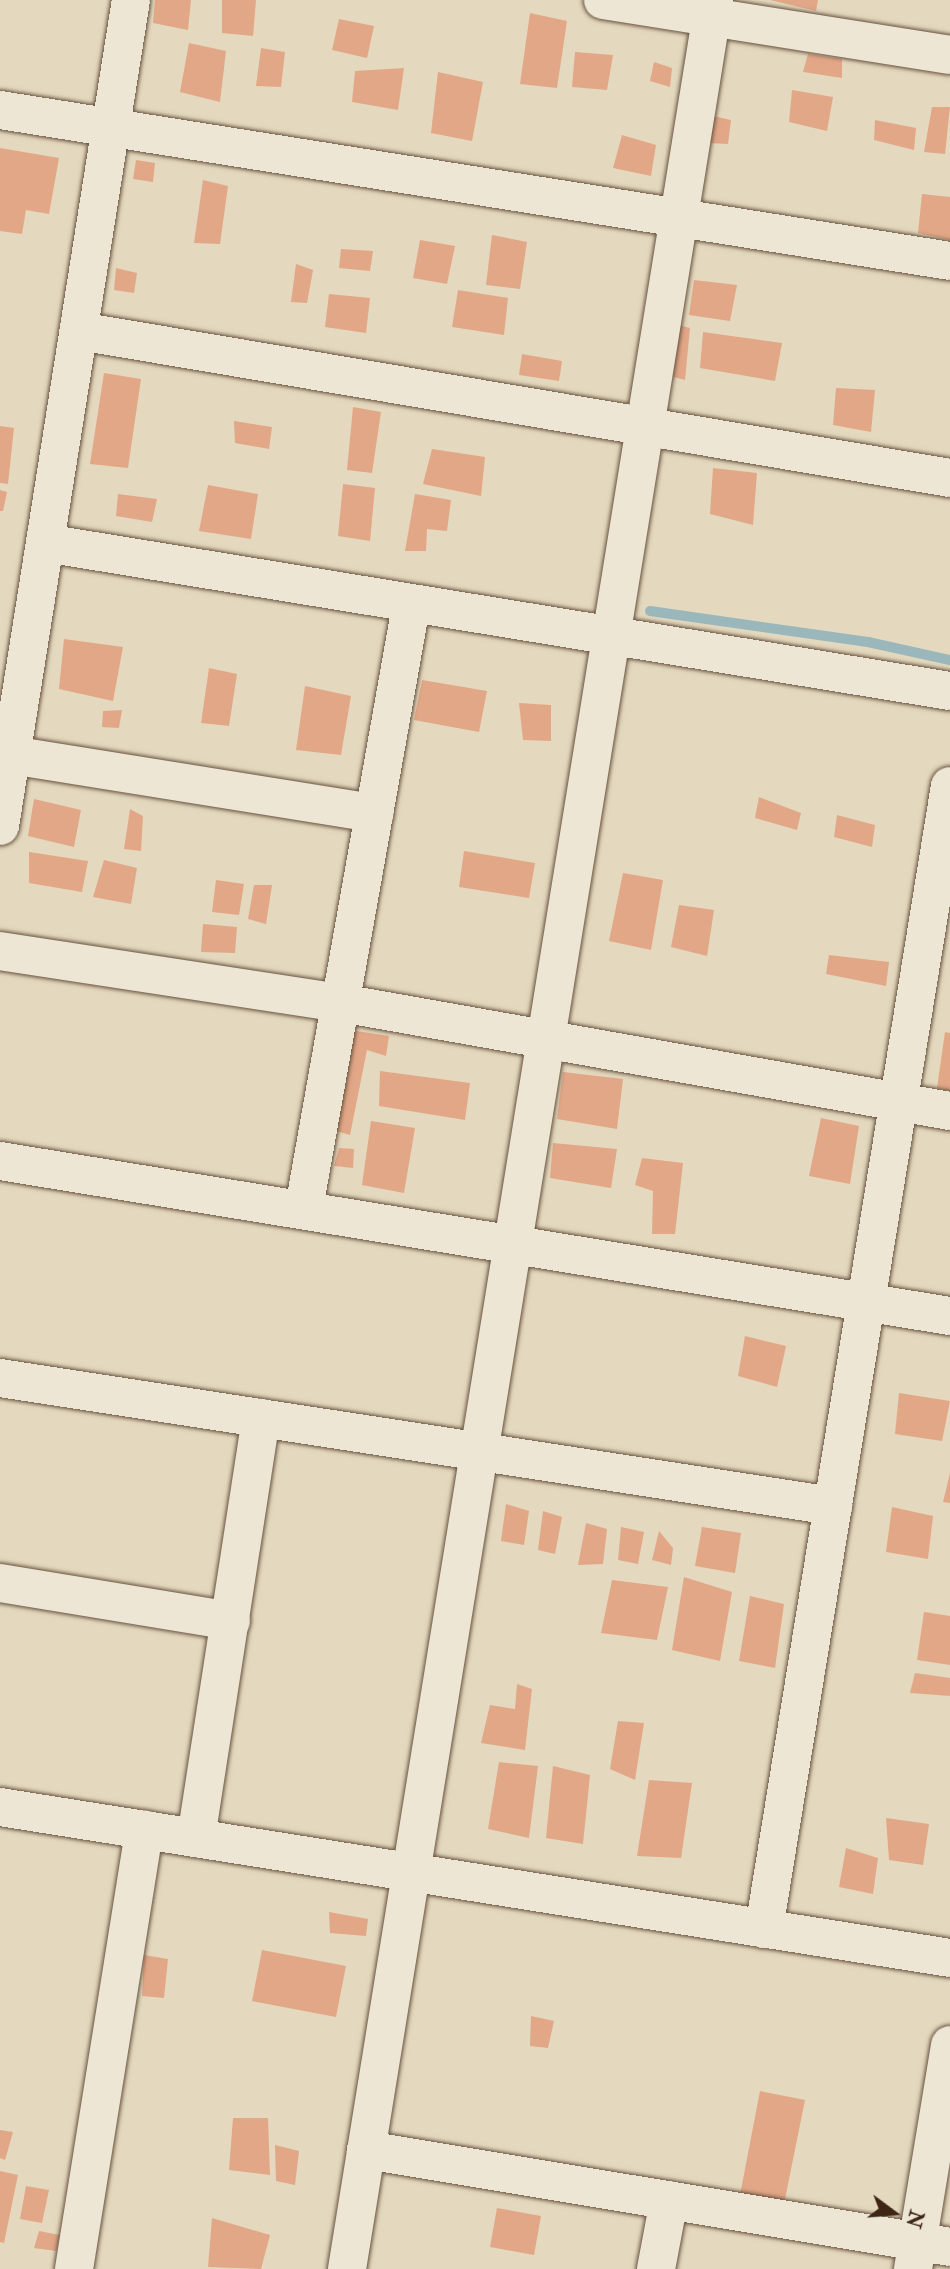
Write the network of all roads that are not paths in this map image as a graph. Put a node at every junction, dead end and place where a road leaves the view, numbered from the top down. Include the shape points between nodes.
1 (131, 0) edge
2 (603, 0) edge
3 (712, 8) edge
4 (950, 55) edge
5 (0, 110) edge
6 (110, 127) junction
7 (679, 218) junction
8 (950, 261) edge
9 (79, 331) junction
10 (645, 426) junction
11 (950, 478) edge
12 (45, 543) junction
13 (411, 606) junction
14 (610, 639) junction
15 (950, 691) edge
16 (11, 755) junction
17 (950, 786) edge
18 (374, 813) junction
19 (0, 827) edge
20 (0, 951) edge
21 (341, 1003) junction
22 (546, 1039) junction
23 (899, 1100) junction
24 (950, 1111) edge
25 (0, 1161) edge
26 (304, 1208) junction
27 (513, 1242) junction
28 (866, 1301) junction
29 (950, 1315) edge
30 (0, 1378) edge
31 (261, 1418) junction
32 (479, 1451) junction
33 (833, 1506) junction
34 (0, 1583) edge
35 (231, 1621) junction
36 (0, 1807) edge
37 (144, 1829) junction
38 (196, 1838) junction
39 (411, 1872) junction
40 (764, 1929) junction
41 (950, 1958) edge
42 (950, 2045) edge
43 (366, 2150) junction
44 (669, 2200) junction
45 (927, 2252) edge
46 (74, 2269) edge
47 (347, 2269) edge
48 (656, 2269) edge

1 - 6 street
2 - 3 street
3 - 4 street
3 - 7 street
5 - 6 street
6 - 7 street
6 - 9 street
7 - 8 street
7 - 10 street
9 - 10 street
9 - 12 street
10 - 11 street
10 - 14 street
12 - 13 street
12 - 16 street
13 - 14 street
13 - 18 street
14 - 15 street
14 - 22 street
16 - 18 street
16 - 19 street
17 - 23 street
18 - 21 street
20 - 21 street
21 - 22 street
21 - 26 street
22 - 23 street
22 - 27 street
23 - 24 street
23 - 28 street
25 - 26 street
26 - 27 street
27 - 28 street
27 - 32 street
28 - 29 street
28 - 33 street
30 - 31 street
31 - 32 street
31 - 35 street
32 - 33 street
32 - 39 street
33 - 40 street
34 - 35 street
35 - 38 street
36 - 37 street
37 - 38 street
37 - 46 street
38 - 39 street
39 - 40 street
39 - 43 street
40 - 41 street
42 - 45 street
43 - 44 street
43 - 47 street
44 - 45 street
44 - 48 street

